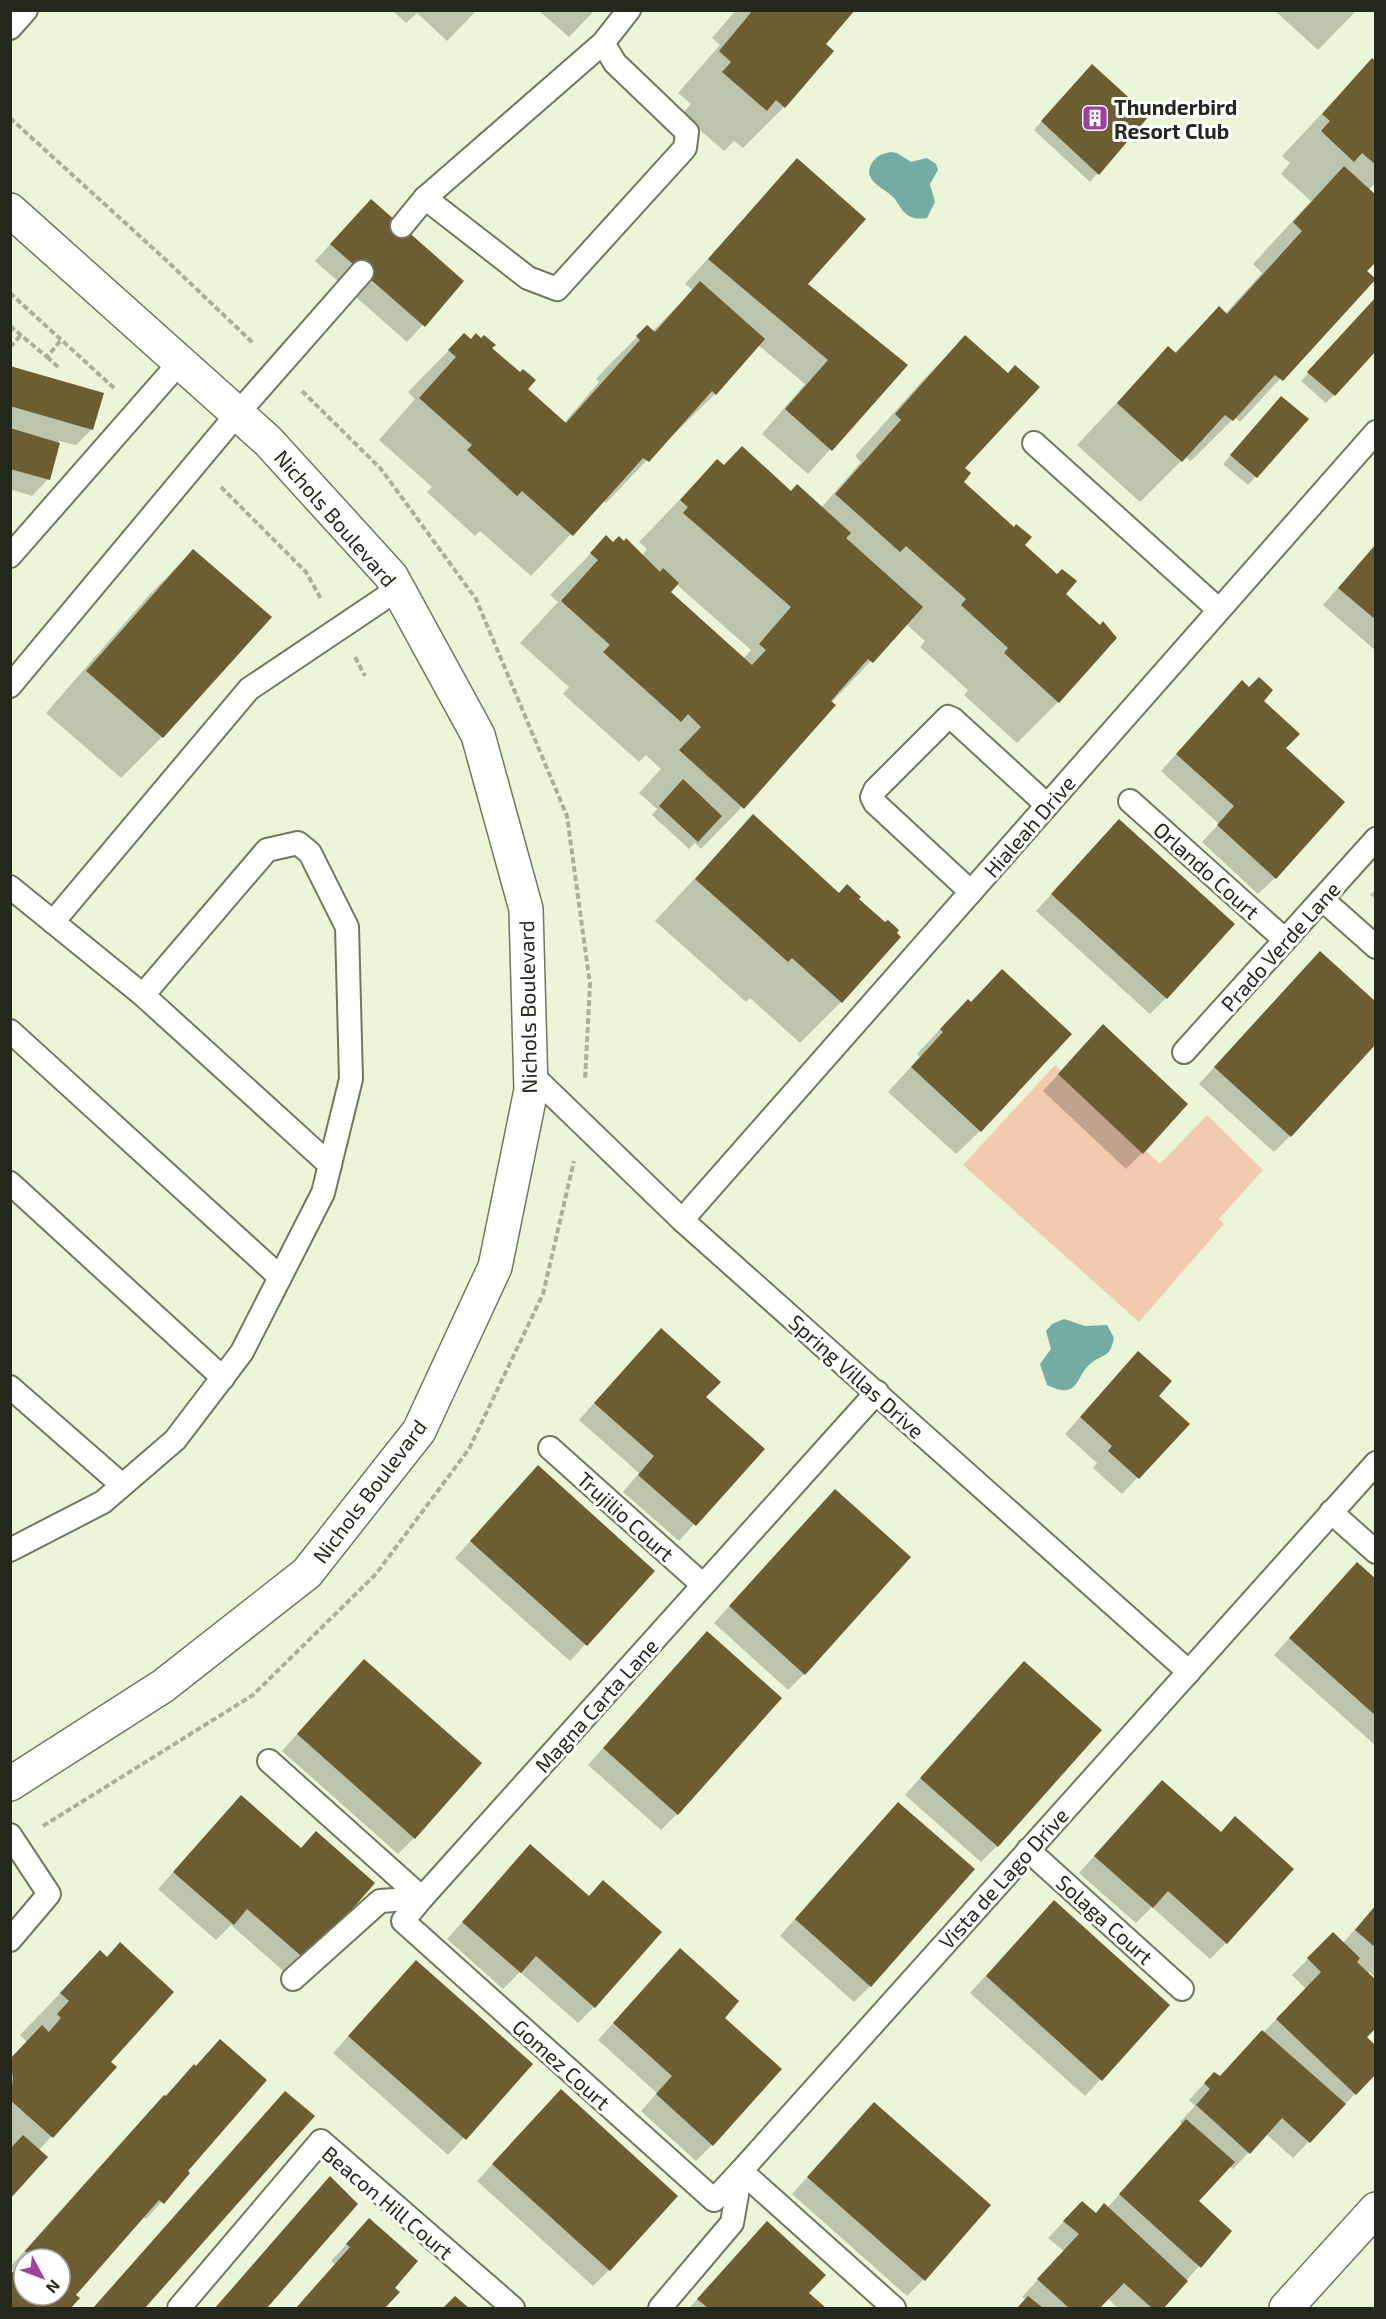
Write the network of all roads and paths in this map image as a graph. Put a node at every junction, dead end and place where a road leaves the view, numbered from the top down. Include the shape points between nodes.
1 (26, 10) edge
2 (629, 10) edge
3 (10, 28) edge
4 (603, 43) junction
5 (425, 198) junction
6 (10, 210) edge
7 (402, 226) dead end
8 (362, 272) dead end
9 (10, 326) edge
10 (21, 335) junction
11 (62, 340) dead end
12 (10, 347) edge
13 (47, 357) junction
14 (180, 362) junction
15 (58, 367) dead end
16 (238, 413) junction
17 (1376, 432) edge
18 (1034, 443) dead end
19 (10, 556) edge
20 (398, 589) junction
21 (1219, 610) junction
22 (10, 686) edge
23 (1130, 801) dead end
24 (1047, 805) junction
25 (1376, 839) edge
26 (10, 887) edge
27 (971, 892) junction
28 (1322, 899) junction
29 (53, 922) junction
30 (1285, 940) junction
31 (1376, 947) edge
32 (143, 995) junction
33 (10, 1030) edge
34 (1184, 1052) dead end
35 (531, 1074) junction
36 (330, 1164) junction
37 (10, 1183) edge
38 (681, 1221) junction
39 (280, 1277) junction
40 (223, 1378) junction
41 (10, 1387) edge
42 (877, 1392) junction
43 (550, 1448) dead end
44 (1376, 1463) edge
45 (122, 1485) junction
46 (1332, 1512) junction
47 (15, 1541) edge
48 (1376, 1552) edge
49 (703, 1585) junction
50 (1188, 1672) junction
51 (269, 1761) dead end
52 (10, 1784) edge
53 (10, 1835) edge
54 (1028, 1850) junction
55 (422, 1898) junction
56 (10, 1940) edge
57 (293, 1979) dead end
58 (1182, 1989) dead end
59 (741, 2171) junction
60 (1376, 2209) edge
61 (179, 2308) edge
62 (513, 2308) edge
63 (660, 2308) edge
64 (894, 2308) edge
65 (1286, 2308) edge

1 - 3 lane
2 - 4 lane
4 - 5 lane
4 - 5 lane via 615,63 687,132 685,148 556,289 528,278
5 - 7 lane
6 - 14 street, Nichols Boulevard
8 - 16 lane
9 - 10 path
10 - 12 path
10 - 13 path
11 - 13 path
13 - 15 path
14 - 16 street, Nichols Boulevard
14 - 19 lane
16 - 20 street, Nichols Boulevard via 391,576
16 - 22 lane
17 - 21 lane, Hialeah Drive
18 - 21 lane
20 - 29 lane via 249,689
20 - 35 street, Nichols Boulevard via 478,735 526,909
21 - 24 lane, Hialeah Drive
23 - 30 lane, Orlando Court
24 - 27 lane, Hialeah Drive
24 - 27 lane via 948,717 875,790 875,803
25 - 28 lane, Prado Verde Lane
26 - 29 lane
27 - 38 lane, Hialeah Drive
28 - 30 lane, Prado Verde Lane
28 - 31 lane
29 - 32 lane
30 - 34 lane, Prado Verde Lane
32 - 36 lane
32 - 36 lane via 267,850 298,843 310,853 347,927 351,1079
33 - 39 lane
35 - 38 lane, Spring Villas Drive
35 - 52 street, Nichols Boulevard via 495,1267 419,1431 307,1573 163,1686
36 - 39 lane via 323,1193
37 - 40 lane
38 - 42 lane, Spring Villas Drive
39 - 40 lane via 242,1352
40 - 45 lane via 175,1440
41 - 45 lane
42 - 49 lane, Magna Carta Lane
42 - 50 lane, Spring Villas Drive
43 - 49 lane, Trujilio Court
44 - 46 lane, Vista de Lago Drive
45 - 47 lane via 103,1502
46 - 48 lane
46 - 50 lane, Vista de Lago Drive
49 - 55 lane, Magna Carta Lane
50 - 54 lane, Vista de Lago Drive
51 - 55 lane
53 - 56 lane via 49,1894
54 - 58 lane, Solaga Court
54 - 59 lane, Vista de Lago Drive
55 - 57 lane via 380,1901
55 - 59 lane, Gomez Court via 403,1921 714,2200
59 - 63 lane via 732,2223
59 - 64 lane
60 - 65 street
61 - 62 lane, Beacon Hill Court via 321,2141

